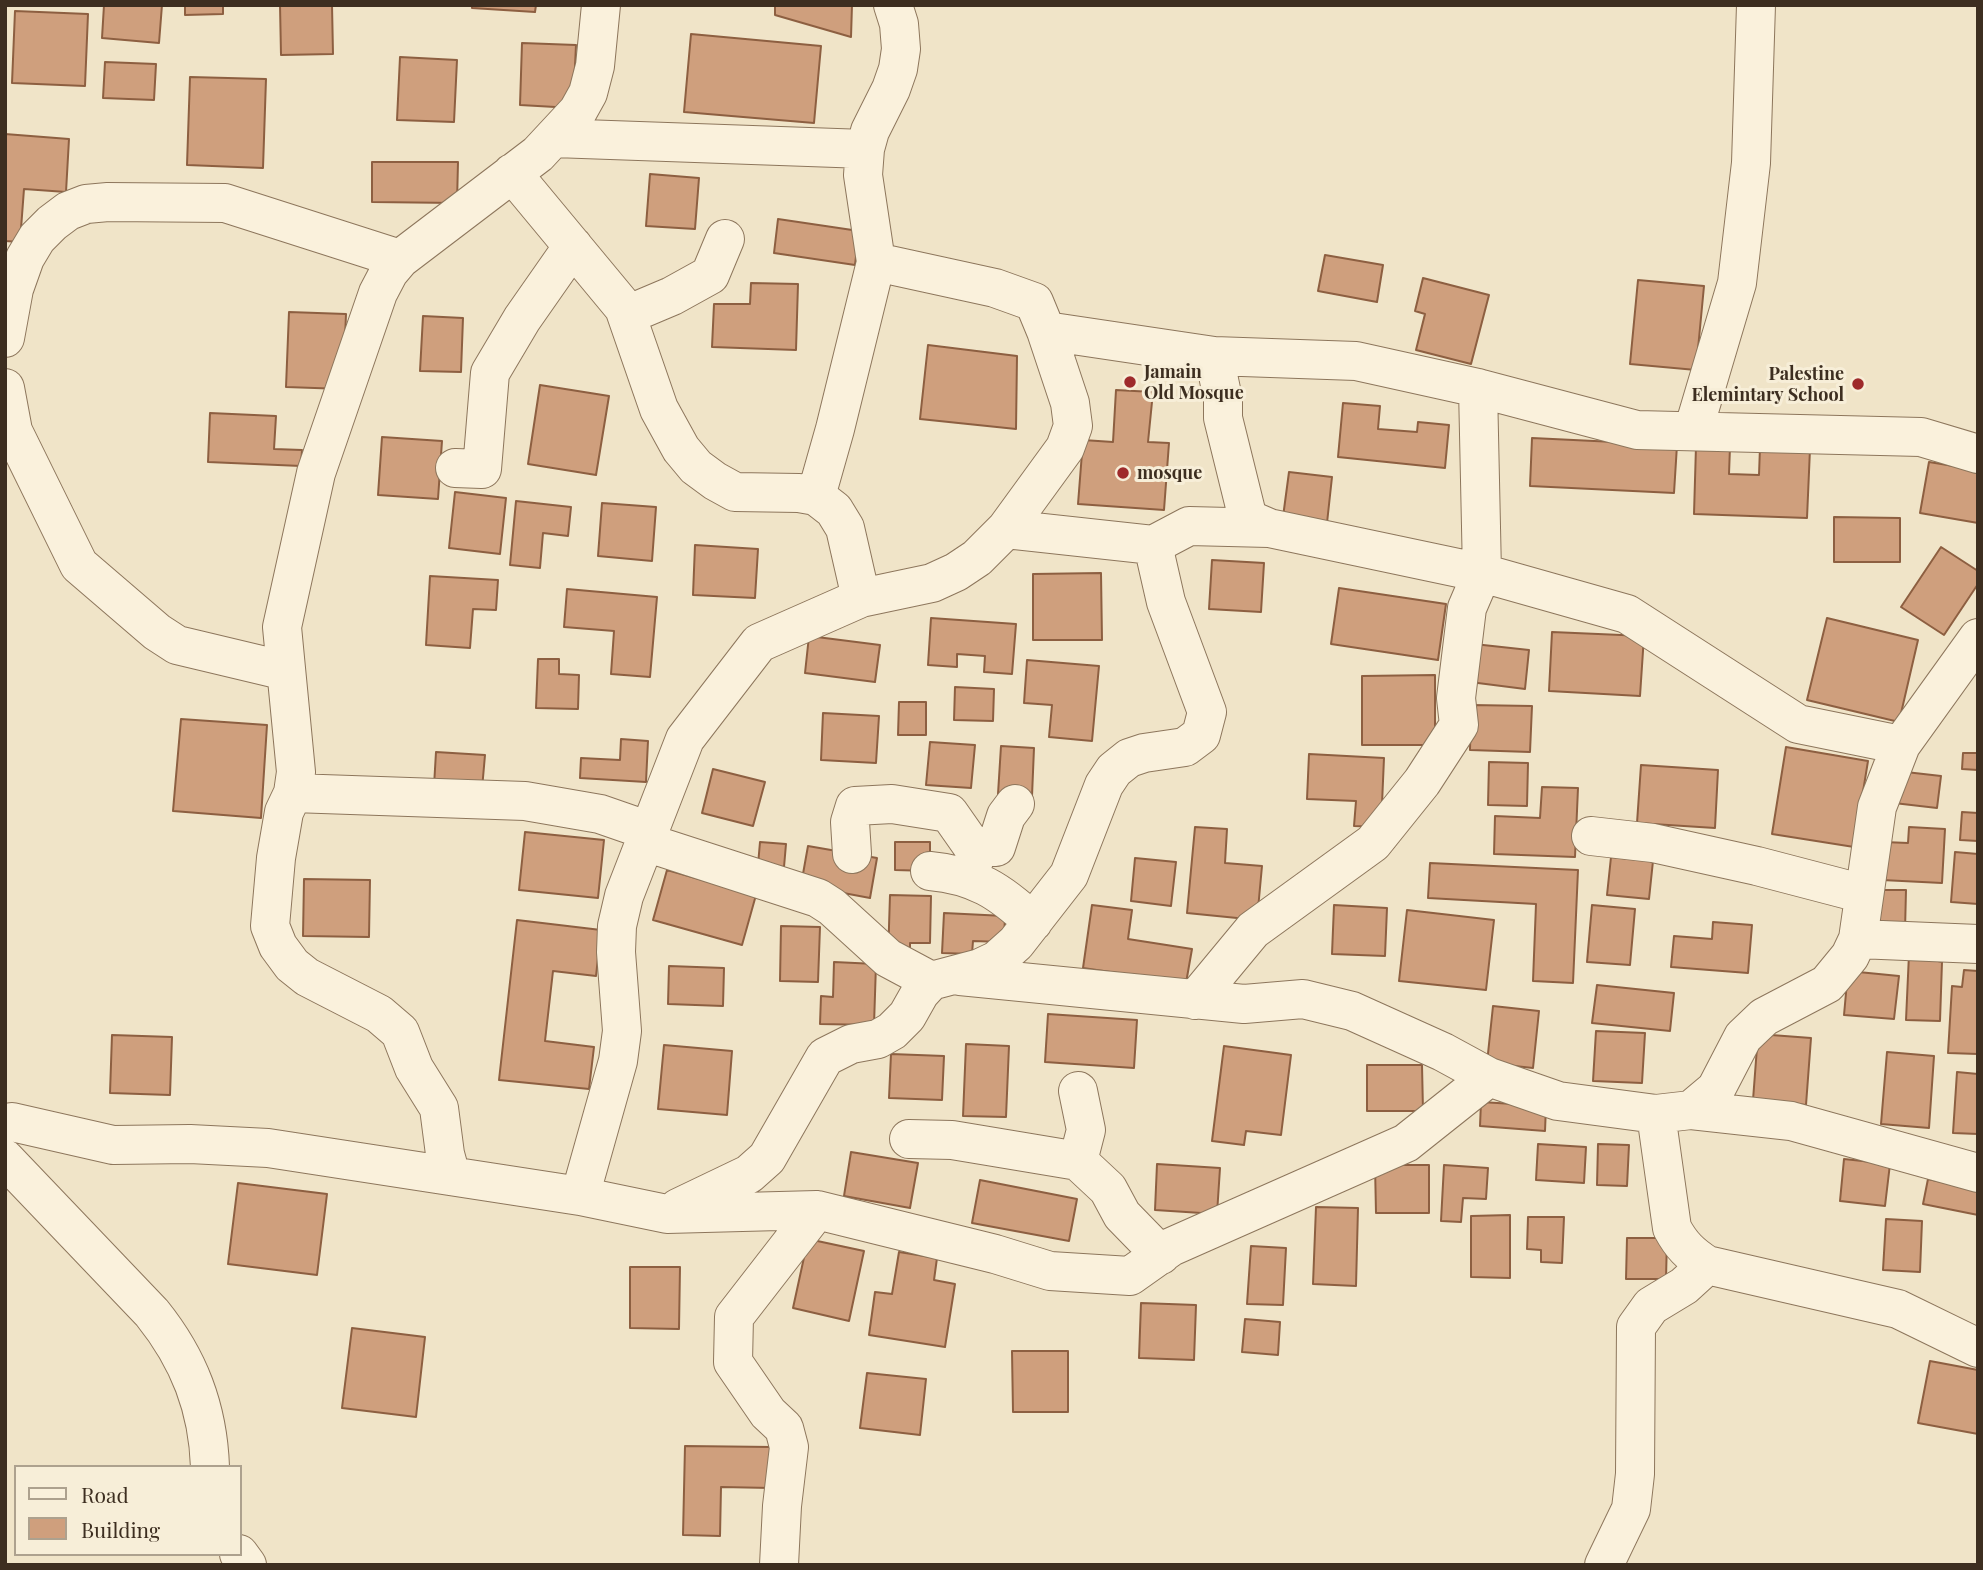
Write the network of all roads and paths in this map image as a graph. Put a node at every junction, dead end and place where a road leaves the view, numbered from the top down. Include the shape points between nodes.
1 (601, 5) edge
2 (893, 5) edge
3 (1756, 5) edge
4 (554, 138) junction
5 (865, 149) junction
6 (512, 173) junction
7 (725, 239) dead end
8 (573, 246) junction
9 (400, 259) junction
10 (876, 262) junction
11 (10, 288) edge
12 (627, 315) junction
13 (1046, 331) junction
14 (5, 338) edge
15 (1213, 356) junction
16 (5, 388) edge
17 (1478, 388) junction
18 (1693, 431) junction
19 (1978, 454) edge
20 (455, 468) dead end
21 (816, 496) junction
22 (1269, 528) junction
23 (1006, 529) junction
24 (1153, 545) junction
25 (1482, 573) junction
26 (861, 598) junction
27 (1978, 638) edge
28 (286, 671) junction
29 (1901, 745) junction
30 (293, 793) junction
31 (1015, 804) dead end
32 (1591, 836) dead end
33 (647, 837) junction
34 (852, 854) dead end
35 (972, 865) junction
36 (930, 871) dead end
37 (1864, 894) junction
38 (1032, 922) junction
39 (1858, 939) junction
40 (1978, 943) edge
41 (941, 978) junction
42 (1195, 1000) junction
43 (1489, 1077) junction
44 (1078, 1091) dead end
45 (1674, 1112) junction
46 (5, 1123) edge
47 (909, 1139) dead end
48 (5, 1159) edge
49 (1078, 1161) junction
50 (1978, 1173) edge
51 (451, 1176) junction
52 (580, 1196) junction
53 (817, 1210) junction
54 (667, 1214) junction
55 (1160, 1255) junction
56 (1707, 1265) junction
57 (1978, 1348) edge
58 (210, 1465) edge
59 (779, 1565) edge
60 (1604, 1565) edge

1 - 4 street via 588,93
2 - 5 street via 899,24 898,69
3 - 18 street via 1751,163 1737,283
4 - 5 street
4 - 6 street
5 - 10 street via 863,175
6 - 8 street
6 - 9 street
7 - 12 street via 710,275
8 - 12 street
8 - 20 street via 490,373 482,469
9 - 11 street via 225,203 108,202 86,204 52,223 37,238
9 - 28 street via 378,293 316,473 282,627
10 - 13 street via 995,288 1034,302
10 - 21 street
11 - 14 street
12 - 21 street via 659,409 696,467 735,492
13 - 15 street
13 - 23 street via 1073,426 1065,448
15 - 17 street via 1356,361
15 - 22 street via 1248,519
16 - 28 street via 13,431 79,565 177,645
17 - 18 street via 1637,430
17 - 25 street
18 - 19 street via 1922,437
21 - 26 street via 834,510 845,528
22 - 24 street via 1189,526
22 - 25 street
23 - 24 street
23 - 26 street via 956,572 932,583
24 - 38 street via 1166,602 1207,712 1201,735 1185,747 1129,758 1114,770 1069,875
25 - 29 street via 1627,614 1798,724
25 - 42 street via 1467,608 1456,698 1459,725 1422,782 1373,842 1253,930
26 - 33 street via 759,643 685,738
27 - 29 street
28 - 30 street via 296,772
29 - 37 street via 1877,807
30 - 33 street via 525,801 600,814
30 - 51 street via 284,812 271,900 270,926 278,946 307,976 379,1014 400,1032 414,1068 439,1108
31 - 35 street via 1006,816 996,848 981,846
32 - 37 street via 1653,843
33 - 41 street via 818,898 888,958
33 - 52 street via 617,926 622,1031 618,1061
34 - 35 street via 850,822 855,806 892,804 949,813
35 - 36 street via 952,873
35 - 38 street via 983,883 1009,899
37 - 39 street
38 - 41 street via 997,960
39 - 40 street
39 - 45 street via 1827,984 1764,1017 1743,1037 1716,1089
41 - 42 street
41 - 54 street via 920,993 892,1031 825,1057 767,1158 749,1174
42 - 43 street via 1244,1004 1303,999 1352,1011
43 - 45 street via 1558,1101
43 - 55 street via 1406,1143
44 - 49 street via 1086,1130
45 - 50 street via 1791,1121
45 - 56 street via 1672,1228 1685,1248
46 - 51 street via 113,1145 268,1148
47 - 49 street via 952,1140
48 - 58 street via 169,1335 205,1415
49 - 55 street via 1108,1189 1122,1215
51 - 52 street
52 - 54 street
53 - 54 street
53 - 55 street via 1050,1271 1130,1276
53 - 59 street via 734,1317 733,1362 784,1428 789,1447
56 - 57 street via 1898,1309
56 - 60 street via 1651,1306 1636,1327 1637,1439 1631,1509

